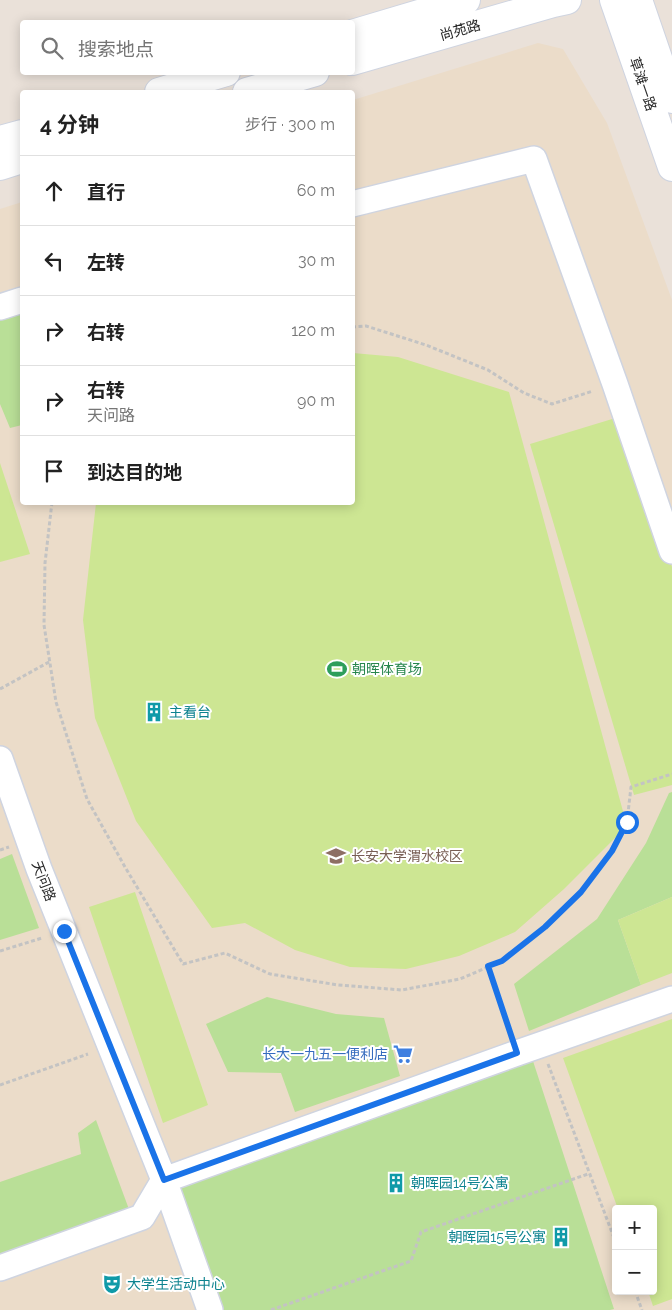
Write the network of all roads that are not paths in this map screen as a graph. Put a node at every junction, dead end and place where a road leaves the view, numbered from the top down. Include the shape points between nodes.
1 (466, 0) edge
2 (567, 0) edge
3 (614, 0) edge
4 (638, 0) edge
5 (355, 33) edge
6 (355, 60) edge
7 (216, 75) edge
8 (305, 75) edge
9 (166, 90) edge
10 (254, 90) edge
11 (672, 99) edge
12 (20, 135) edge
13 (0, 140) edge
14 (20, 160) edge
15 (0, 166) edge
16 (672, 167) edge
17 (355, 203) edge
18 (20, 301) edge
19 (0, 307) edge
20 (672, 551) edge
21 (0, 759) edge
22 (672, 999) edge
23 (164, 1180) junction
24 (0, 1268) edge
25 (210, 1310) edge

1 - 5 main road, 尚苑路
2 - 6 main road, 尚苑路
3 - 16 main road, 草滩一路
4 - 11 main road, 草滩一路
7 - 9 main road
8 - 10 main road
12 - 13 main road
14 - 15 main road
17 - 20 street via 534,159
18 - 19 street
21 - 23 street, 天问路 via 39,869
22 - 23 street
23 - 24 street via 142,1217
23 - 25 street, 天问路

